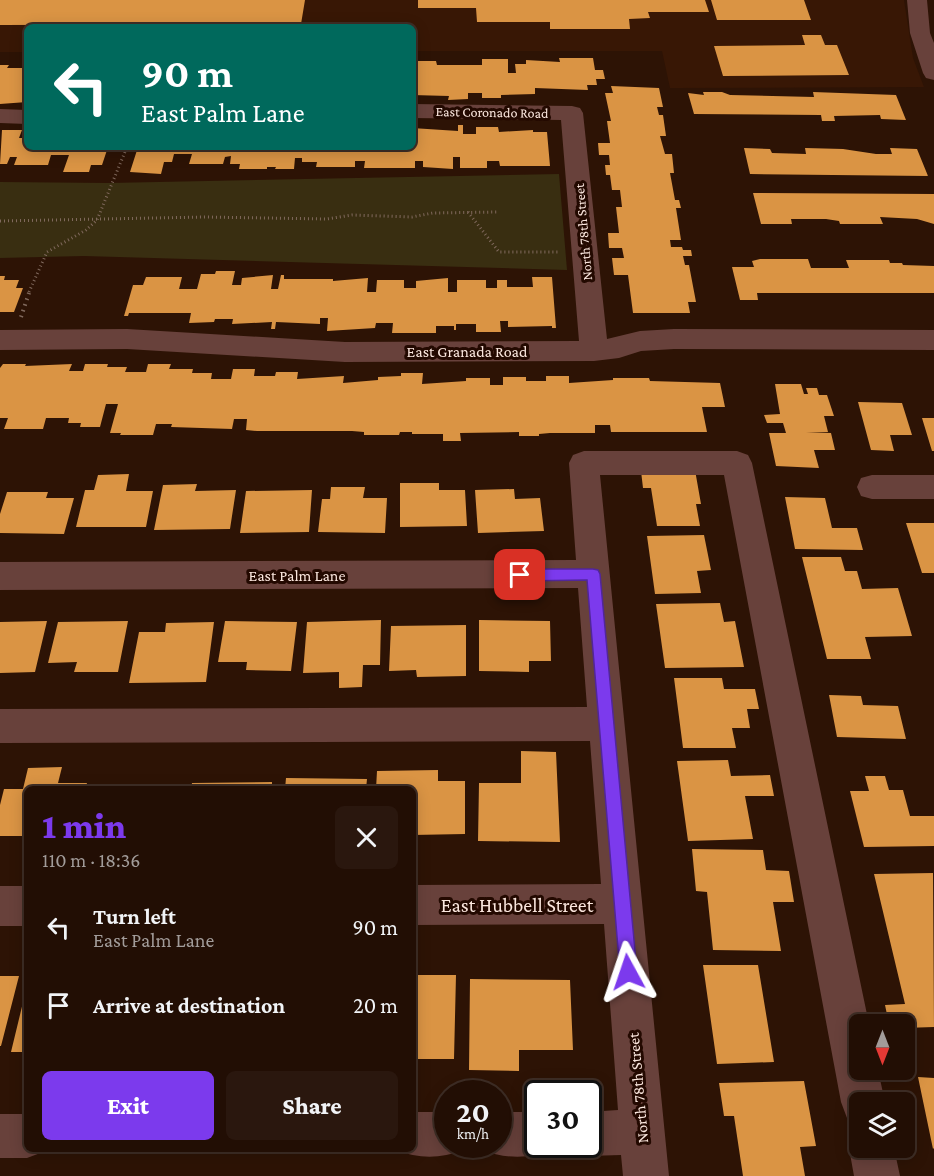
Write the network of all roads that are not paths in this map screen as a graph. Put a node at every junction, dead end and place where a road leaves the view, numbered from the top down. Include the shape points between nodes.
1 (917, 0) edge
2 (934, 73) edge
3 (416, 111) edge
4 (572, 113) joint
5 (0, 116) edge
6 (24, 117) edge
7 (9, 333) edge
8 (934, 340) edge
9 (594, 351) junction
10 (872, 487) dead end
11 (934, 487) edge
12 (593, 574) junction
13 (0, 576) edge
14 (607, 724) junction
15 (0, 726) edge
16 (622, 904) junction
17 (416, 905) edge
18 (0, 906) edge
19 (24, 906) edge
20 (861, 1092) edge
21 (642, 1131) junction
22 (602, 1133) edge
23 (416, 1134) edge
24 (434, 1134) edge
25 (0, 1136) edge
26 (24, 1136) edge
27 (874, 1158) edge
28 (646, 1176) edge
29 (877, 1176) edge

1 - 2 street via 921,33
3 - 4 street, East Coronado Road
4 - 9 street, North 78th Street
5 - 6 street
7 - 9 street, East Granada Road via 345,352
8 - 9 street, East Granada Road via 674,339 640,341
10 - 11 street
12 - 13 street, East Palm Lane
12 - 14 street, North 78th Street
12 - 20 street, North 78th Street via 584,462 736,463
14 - 15 street
14 - 16 street, North 78th Street
16 - 17 street, East Hubbell Street
16 - 21 street, North 78th Street
18 - 19 street
21 - 22 street
21 - 28 street, North 78th Street
23 - 24 street
25 - 26 street
27 - 29 street

